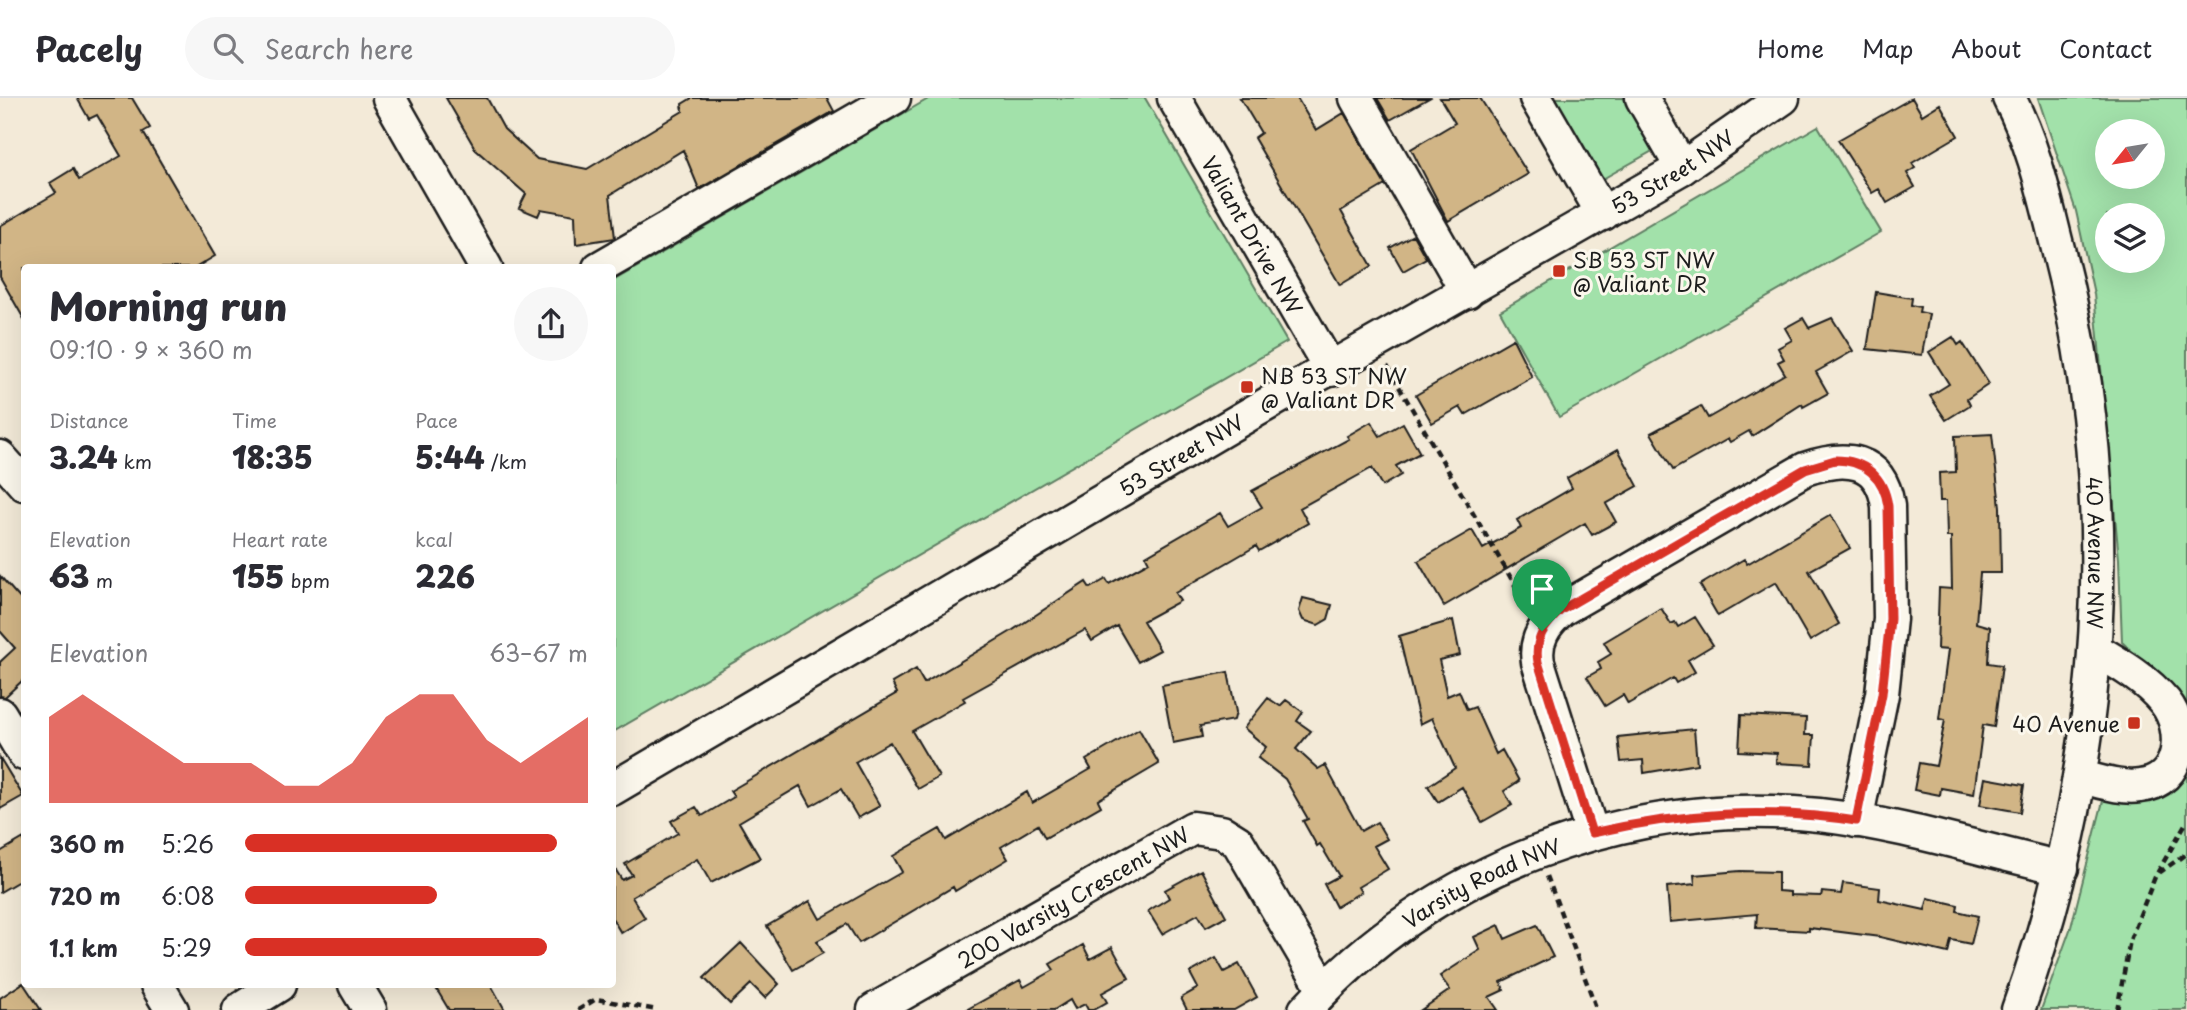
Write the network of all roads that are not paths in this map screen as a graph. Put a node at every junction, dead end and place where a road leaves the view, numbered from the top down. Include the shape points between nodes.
1 (389, 98) edge
2 (894, 98) edge
3 (1174, 98) edge
4 (1356, 98) edge
5 (1536, 98) edge
6 (1642, 98) edge
7 (1783, 98) edge
8 (2009, 98) edge
9 (1682, 168) junction
10 (1603, 214) junction
11 (484, 264) edge
12 (606, 264) edge
13 (1467, 292) junction
14 (1331, 370) junction
15 (0, 457) edge
16 (21, 481) edge
17 (2096, 650) junction
18 (2081, 777) junction
19 (616, 787) edge
20 (1856, 821) junction
21 (1592, 833) junction
22 (2062, 868) junction
23 (160, 988) edge
24 (274, 988) edge
25 (357, 988) edge
26 (1314, 999) edge
27 (172, 1010) edge
28 (239, 1010) edge
29 (370, 1010) edge
30 (874, 1010) edge
31 (2018, 1010) edge

1 - 11 street
2 - 12 street
3 - 14 street, Valiant Drive NW
4 - 13 street
5 - 10 street
6 - 9 street
7 - 9 street, 53 Street NW
8 - 17 street, 40 Avenue NW via 2042,185 2082,354 2097,522
9 - 10 street, 53 Street NW
10 - 13 street, 53 Street NW
13 - 14 street, 53 Street NW
14 - 19 street, 53 Street NW
15 - 16 street
17 - 18 street, 40 Avenue NW
17 - 18 street via 2122,665 2166,703 2178,723 2179,749 2169,772 2142,786
18 - 22 street, 40 Avenue NW
20 - 21 street, Varsity Road NW via 1784,813 1713,813
20 - 21 street via 1880,706 1890,619 1888,506 1885,490 1870,470 1848,460 1835,460 1805,469 1561,610 1542,631 1538,662
20 - 22 street, Varsity Road NW
21 - 26 street, Varsity Road NW via 1485,873 1407,919
22 - 31 street, 40 Avenue NW
23 - 27 street
24 - 28 street
25 - 29 street
26 - 30 street, 200 Varsity Crescent NW via 1238,842 1222,832 1193,828

